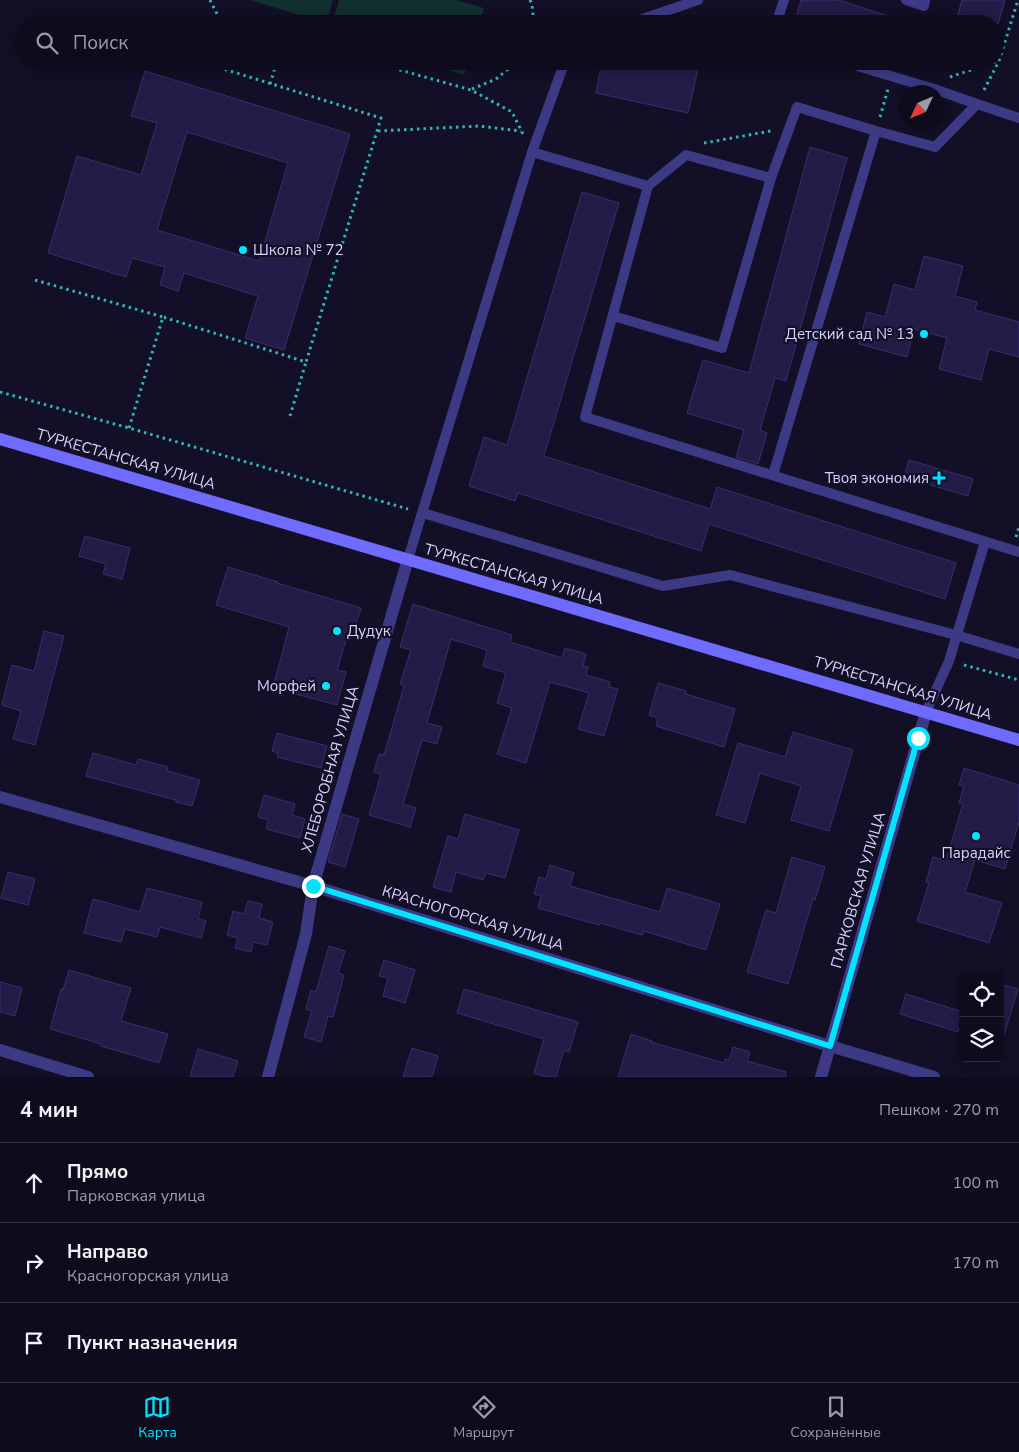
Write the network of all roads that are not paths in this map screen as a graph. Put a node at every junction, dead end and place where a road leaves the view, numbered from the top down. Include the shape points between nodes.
1 (698, 0) edge
2 (784, 0) edge
3 (906, 0) edge
4 (926, 0) edge
5 (654, 15) edge
6 (779, 15) edge
7 (562, 70) edge
8 (870, 70) edge
9 (977, 104) junction
10 (1019, 118) edge
11 (876, 131) junction
12 (532, 152) junction
13 (771, 178) junction
14 (648, 186) junction
15 (613, 316) junction
16 (0, 439) edge
17 (773, 474) junction
18 (423, 513) junction
19 (984, 542) junction
20 (1019, 552) edge
21 (408, 559) junction
22 (956, 635) junction
23 (1019, 654) edge
24 (926, 712) junction
25 (1019, 740) edge
26 (0, 797) edge
27 (313, 886) junction
28 (830, 1046) junction
29 (0, 1050) edge
30 (88, 1077) edge
31 (268, 1077) edge
32 (821, 1077) edge
33 (934, 1077) edge

1 - 5 lane
2 - 6 lane
3 - 4 lane via 924,6
7 - 12 lane
8 - 9 lane
9 - 10 lane
9 - 11 lane via 935,147
11 - 13 lane via 797,107
11 - 17 lane
12 - 14 lane
12 - 18 lane
13 - 14 lane via 686,155
13 - 15 lane via 722,348
14 - 15 lane
15 - 17 lane via 585,418
16 - 21 main road, ТУРКЕСТАНСКАЯ УЛИЦА
17 - 19 lane
18 - 21 lane
18 - 22 lane via 663,586 730,574
19 - 20 lane
19 - 22 lane
21 - 24 main road, ТУРКЕСТАНСКАЯ УЛИЦА
21 - 27 street, ХЛЕБОРОБНАЯ УЛИЦА
22 - 23 lane
22 - 24 lane via 949,661
24 - 25 main road, ТУРКЕСТАНСКАЯ УЛИЦА
24 - 28 street, ПАРКОВСКАЯ УЛИЦА
26 - 27 street, КРАСНОГОРСКАЯ УЛИЦА
27 - 28 street, КРАСНОГОРСКАЯ УЛИЦА
27 - 31 street, ХЛЕБОРОБНАЯ УЛИЦА via 306,934
28 - 32 street, ПАРКОВСКАЯ УЛИЦА
28 - 33 street, КРАСНОГОРСКАЯ УЛИЦА
29 - 30 street

